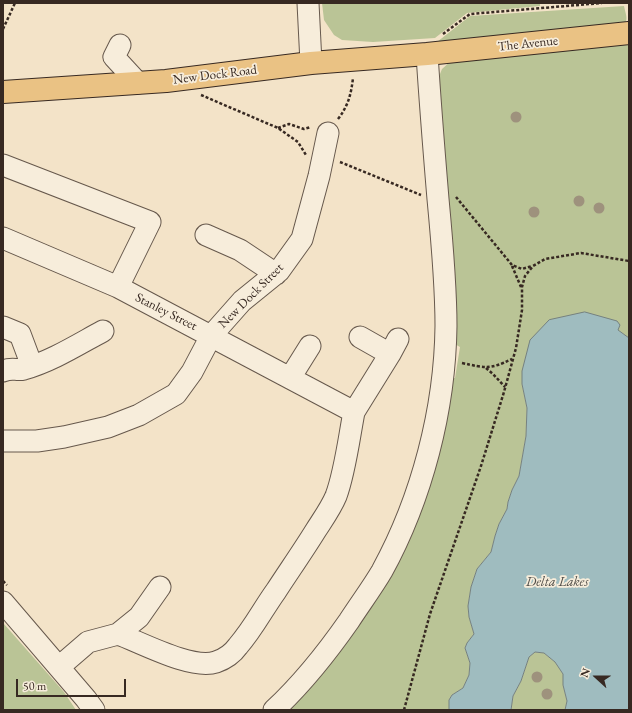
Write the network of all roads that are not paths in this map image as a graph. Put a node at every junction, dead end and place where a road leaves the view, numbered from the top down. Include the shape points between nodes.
1 (308, 3) edge
2 (629, 33) edge
3 (120, 45) dead end
4 (431, 54) junction
5 (311, 63) junction
6 (138, 83) junction
7 (3, 92) edge
8 (328, 133) road end
9 (3, 165) edge
10 (206, 235) dead end
11 (3, 238) edge
12 (276, 274) junction
13 (118, 287) junction
14 (3, 327) edge
15 (103, 331) dead end
16 (211, 336) junction
17 (360, 337) dead end
18 (310, 346) dead end
19 (32, 366) junction
20 (3, 371) edge
21 (290, 378) junction
22 (354, 412) junction
23 (3, 441) edge
24 (160, 587) dead end
25 (3, 602) edge
26 (118, 634) junction
27 (59, 667) junction
28 (94, 710) edge
29 (274, 710) edge

1 - 5 street
2 - 4 main road, The Avenue
3 - 6 street via 114,57
4 - 5 main road, New Dock Road
4 - 29 street via 447,197 443,253 446,326 441,391 432,434 417,493 382,570 326,654 304,681
5 - 6 main road, New Dock Road
6 - 7 main road, New Dock Road
8 - 12 street, New Dock Street via 296,262
9 - 13 street via 150,222
10 - 12 street via 240,250
11 - 13 street, Stanley Street
12 - 16 street, New Dock Street via 242,301
13 - 16 street, Stanley Street
14 - 19 street via 20,334
15 - 19 street via 58,356
16 - 21 street, Stanley Street
16 - 23 street, New Dock Street via 192,372 176,394 139,415 108,427 64,437 37,441
17 - 22 street via 394,347
18 - 21 street
19 - 20 street via 22,370 10,368
21 - 22 street, Stanley Street
22 - 26 street via 341,477 328,513 252,630 229,656 215,662 199,663 170,655
24 - 26 street via 139,617
25 - 27 street
26 - 27 street via 88,642
27 - 28 street

